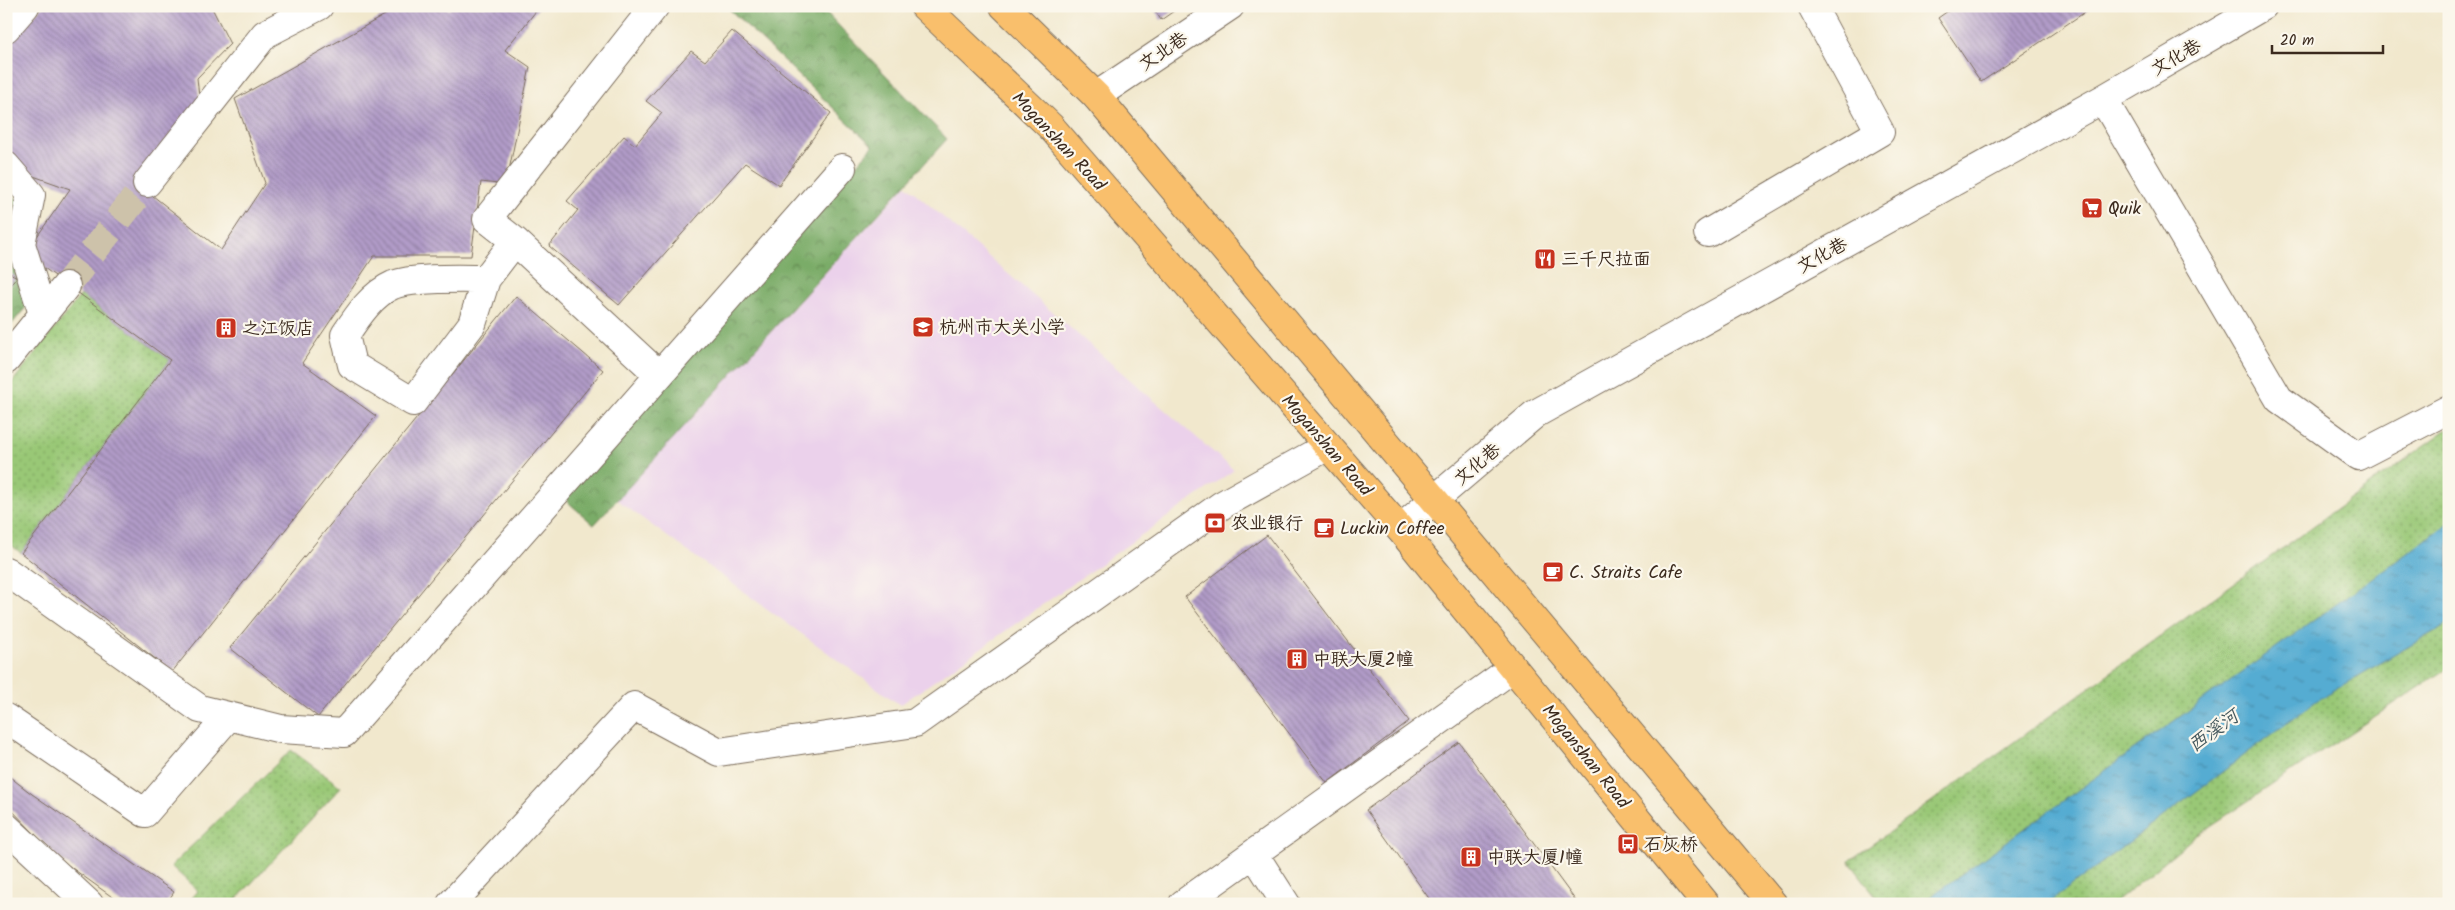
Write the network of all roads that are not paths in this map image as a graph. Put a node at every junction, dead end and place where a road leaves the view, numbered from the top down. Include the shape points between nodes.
1 (25, 6) edge
2 (655, 6) edge
3 (924, 6) edge
4 (1004, 6) edge
5 (1230, 6) edge
6 (1812, 6) edge
7 (2263, 6) edge
8 (318, 7) edge
9 (6, 28) edge
10 (1096, 96) junction
11 (2103, 99) junction
12 (6, 166) edge
13 (842, 168) dead end
14 (147, 183) tunnel mouth
15 (1708, 233) dead end
16 (515, 240) junction
17 (486, 279) junction
18 (66, 286) tunnel mouth
19 (43, 314) junction
20 (6, 360) edge
21 (659, 375) junction
22 (2449, 408) edge
23 (1328, 446) junction
24 (1434, 500) junction
25 (1400, 529) junction
26 (6, 571) edge
27 (1513, 668) junction
28 (229, 716) junction
29 (6, 718) edge
30 (6, 827) edge
31 (1254, 854) junction
32 (1771, 902) edge
33 (89, 904) edge
34 (451, 904) edge
35 (1183, 904) edge
36 (1286, 904) edge
37 (1706, 904) edge

1 - 9 street
2 - 16 street via 487,219
3 - 23 main road, Moganshan Road via 1051,127
4 - 10 main road
5 - 10 street, 文北巷
6 - 15 street via 1880,132
7 - 11 street, 文化巷
8 - 14 street via 265,34
10 - 24 main road
11 - 22 street via 2278,399 2358,456
11 - 24 street, 文化巷 via 1535,414
12 - 19 street via 31,195 21,244
13 - 21 street
16 - 17 street
16 - 21 street
17 - 17 street via 434,279 393,286 363,308 345,335 352,365 413,402 472,324
18 - 19 street
19 - 20 street
21 - 28 street via 344,733 282,729
23 - 25 main road, Moganshan Road
23 - 34 street via 1222,504 916,723 719,752 634,706
24 - 25 street, 文化巷
24 - 32 main road
25 - 27 main road, Moganshan Road
26 - 28 street via 200,709
27 - 31 street
27 - 37 main road, Moganshan Road
28 - 29 street via 145,813
30 - 33 street
31 - 35 street
31 - 36 street

